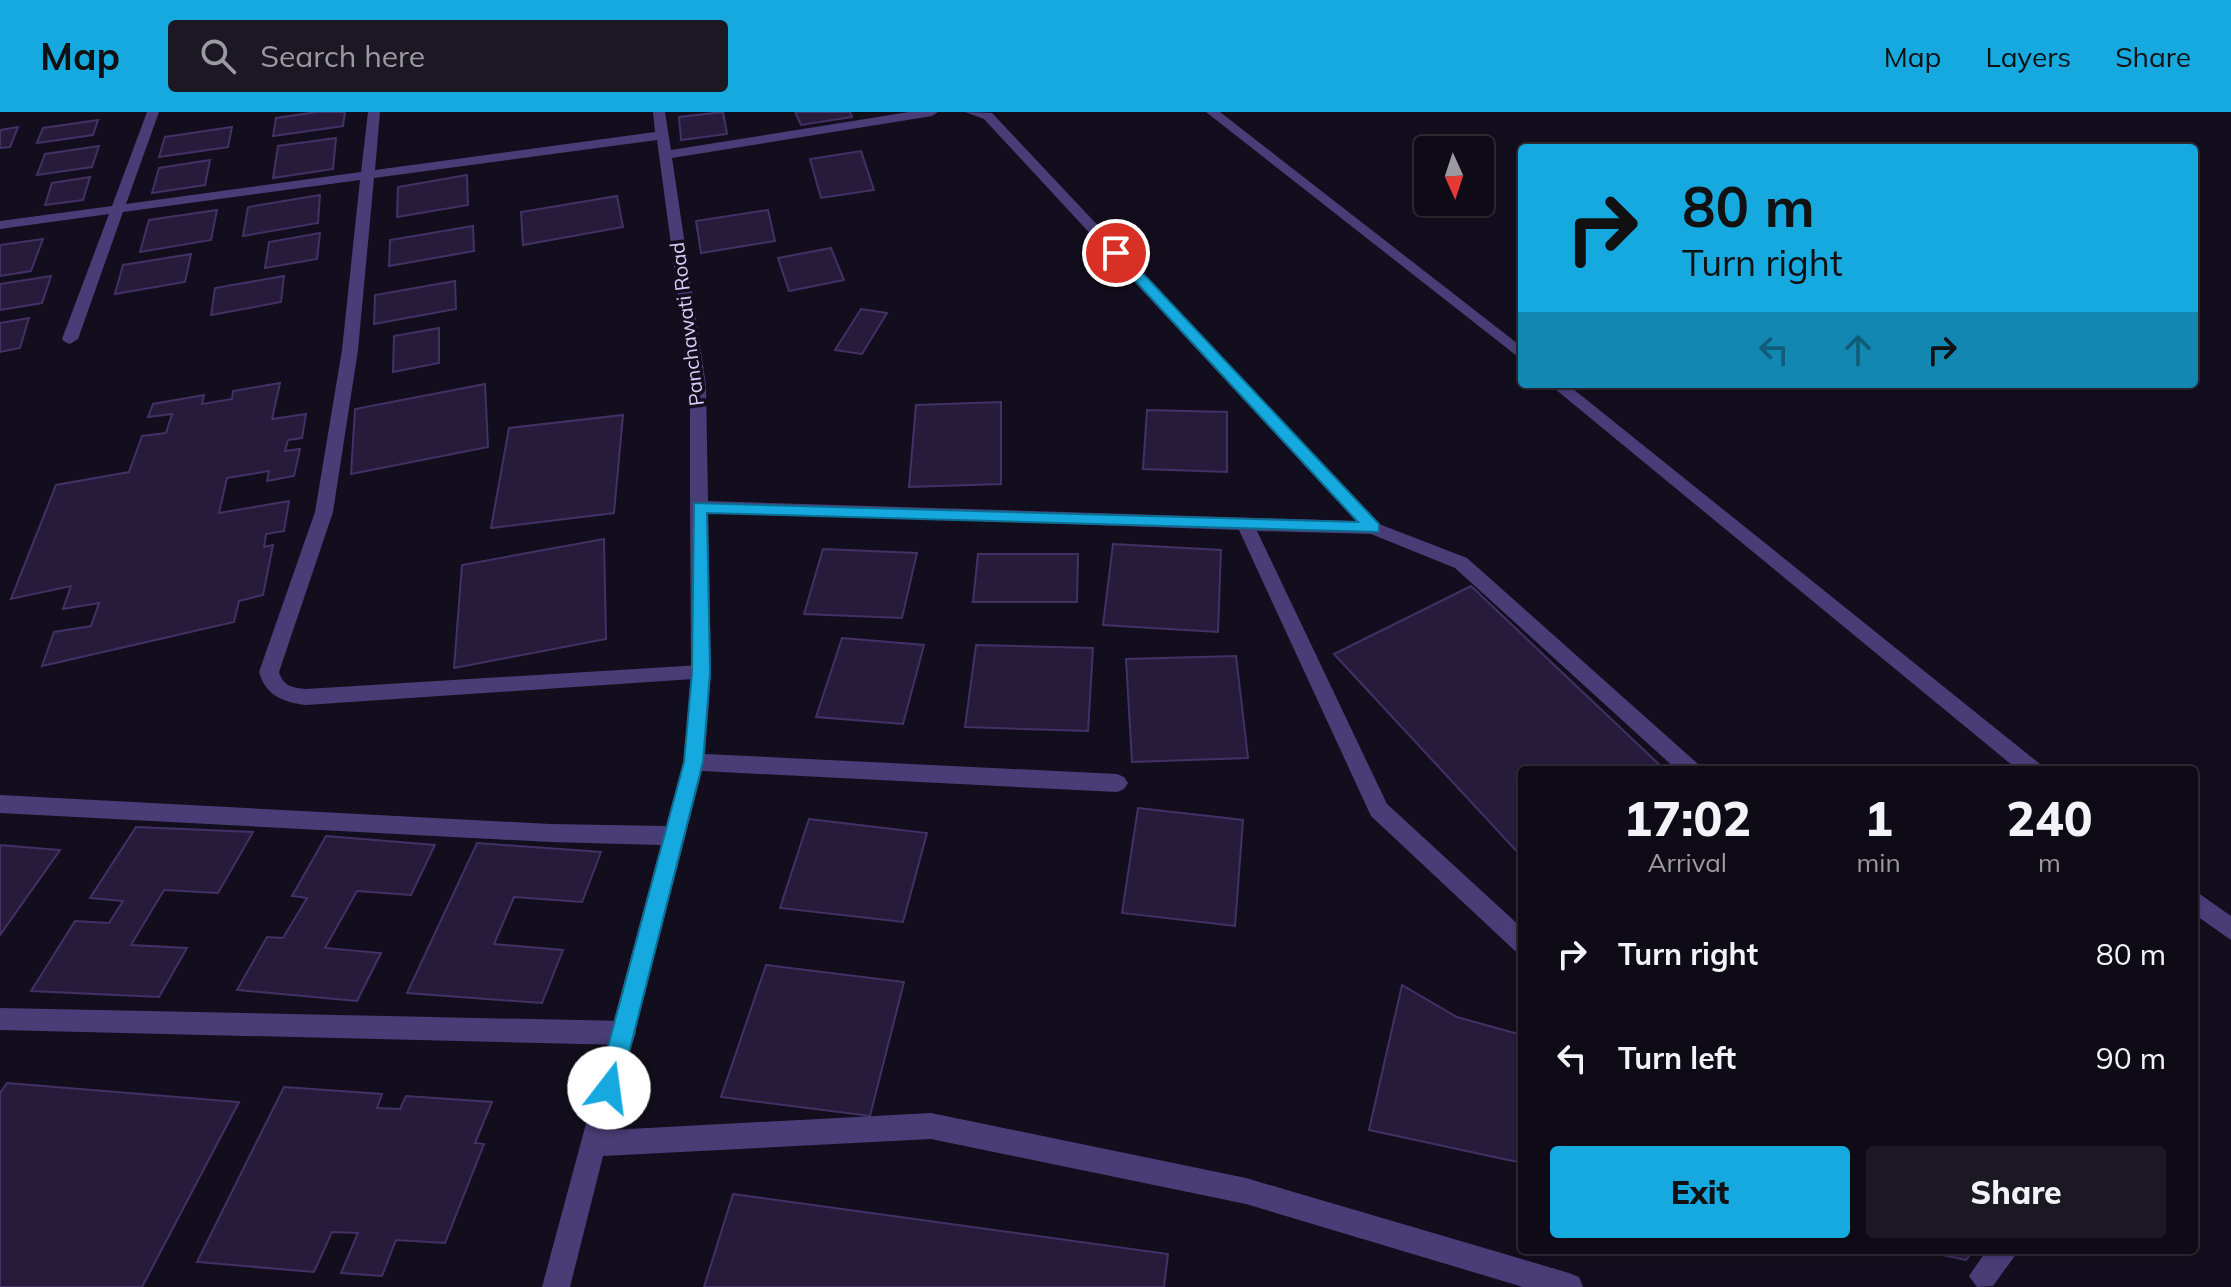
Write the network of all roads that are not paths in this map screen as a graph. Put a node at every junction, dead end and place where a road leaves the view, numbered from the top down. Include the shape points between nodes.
1 (153, 112) edge
2 (374, 112) edge
3 (659, 112) edge
4 (932, 112) edge
5 (971, 112) edge
6 (1212, 112) edge
7 (662, 135) junction
8 (665, 155) junction
9 (367, 173) junction
10 (118, 208) junction
11 (0, 225) edge
12 (70, 339) dead end
13 (1518, 352) edge
14 (1562, 388) edge
15 (699, 507) junction
16 (1245, 524) junction
17 (1373, 528) junction
18 (701, 673) junction
19 (694, 762) junction
20 (1687, 766) edge
21 (2028, 766) edge
22 (1117, 783) dead end
23 (0, 804) edge
24 (675, 836) junction
25 (2198, 903) edge
26 (2231, 930) edge
27 (1518, 939) edge
28 (0, 1019) edge
29 (624, 1033) junction
30 (594, 1144) junction
31 (2002, 1254) edge
32 (1983, 1276) dead end
33 (556, 1287) edge
34 (1569, 1287) edge

1 - 10 street
2 - 9 street
3 - 7 street, Panchawati Road
4 - 8 street
5 - 17 street via 988,116
6 - 13 street
7 - 8 street, Panchawati Road
7 - 9 street
8 - 15 street, Panchawati Road via 698,385
9 - 10 street
9 - 18 street via 350,350 324,512 269,672 271,682 289,695 306,697
10 - 11 street
10 - 12 street
14 - 21 street
15 - 16 street
15 - 18 street, Panchawati Road
16 - 17 street
16 - 27 street via 1379,810
17 - 20 street via 1461,563
18 - 19 street, Panchawati Road
19 - 22 street
19 - 24 street, Panchawati Road
23 - 24 street
24 - 29 street, Panchawati Road
25 - 26 street
28 - 29 street
29 - 30 street, Panchawati Road
30 - 33 street, Panchawati Road
30 - 34 street via 931,1126 1246,1191
31 - 32 street

